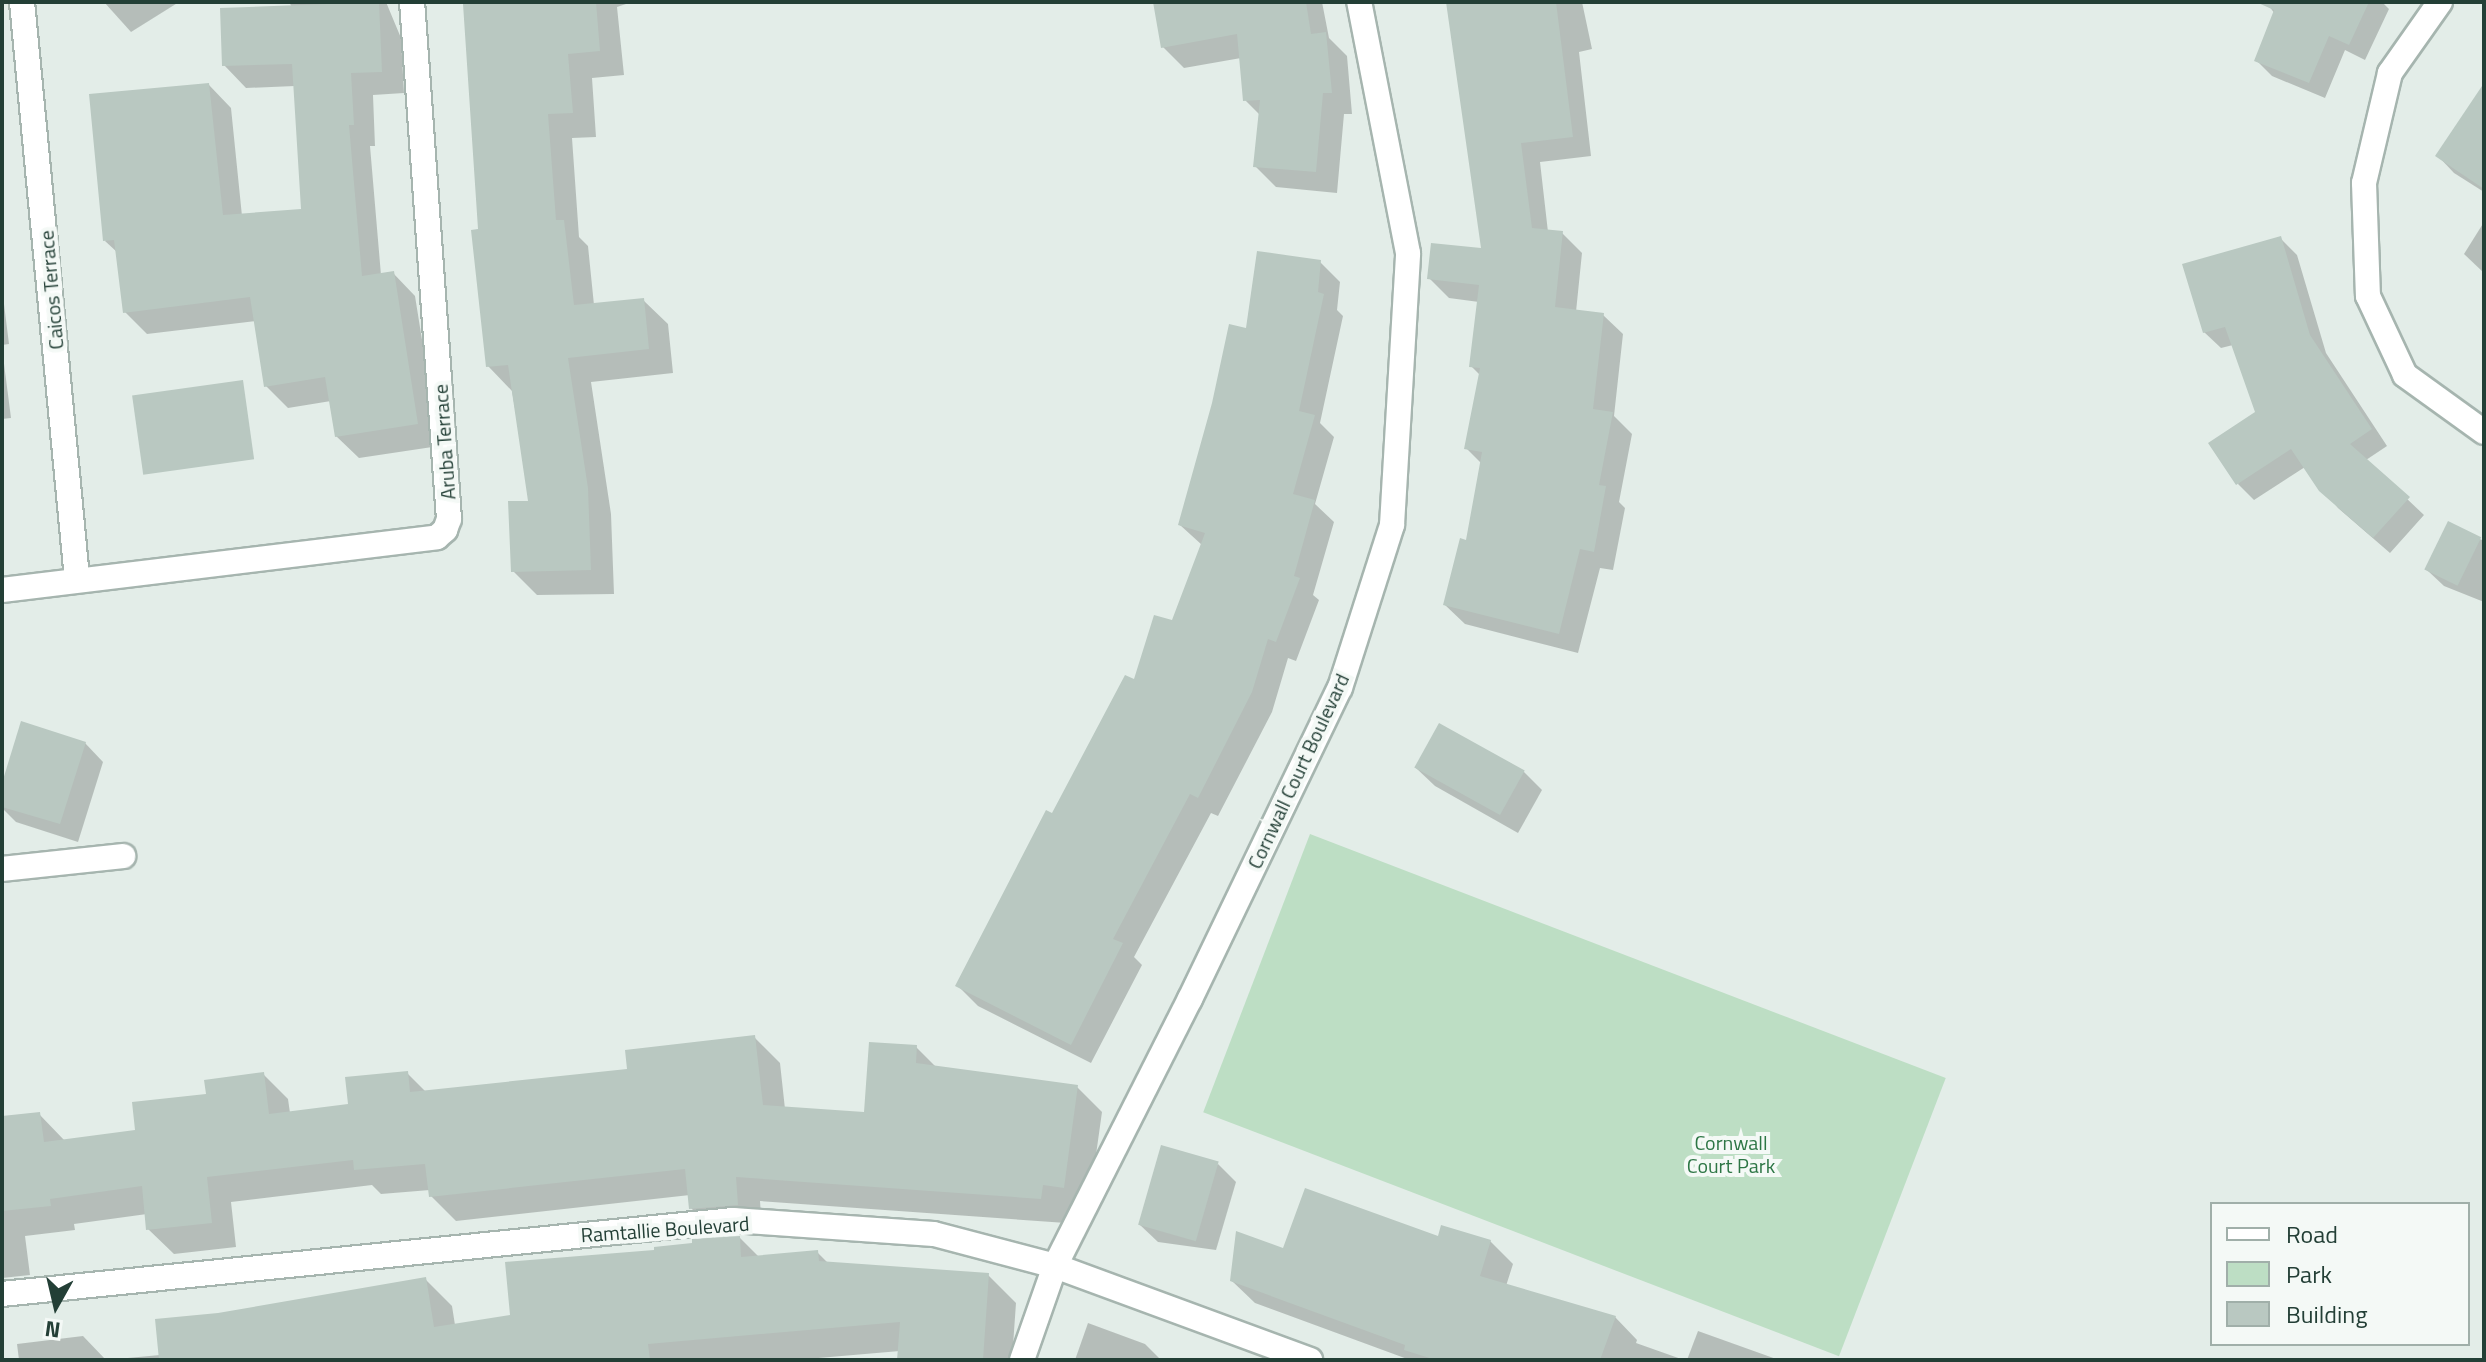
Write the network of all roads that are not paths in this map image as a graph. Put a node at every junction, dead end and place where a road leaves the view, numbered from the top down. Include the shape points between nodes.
1 (22, 2) edge
2 (412, 2) edge
3 (1359, 2) edge
4 (2440, 2) edge
5 (2484, 432) edge
6 (77, 578) junction
7 (2, 590) edge
8 (123, 856) dead end
9 (2, 869) edge
10 (1055, 1266) junction
11 (2, 1294) edge
12 (1022, 1360) edge
13 (1310, 1360) edge

1 - 6 street, Caicos Terrace
2 - 6 street, Aruba Terrace via 449,519 445,530 437,537
3 - 10 street, Cornwall Court Boulevard via 1408,253 1392,525 1340,688
4 - 5 street via 2390,73 2364,183 2368,296 2405,375
6 - 7 street, Aruba Terrace
8 - 9 street
10 - 11 street, Ramtallie Boulevard via 934,1234 733,1220
10 - 12 street, Cornwall Court Boulevard
10 - 13 street, Ramtallie Boulevard

